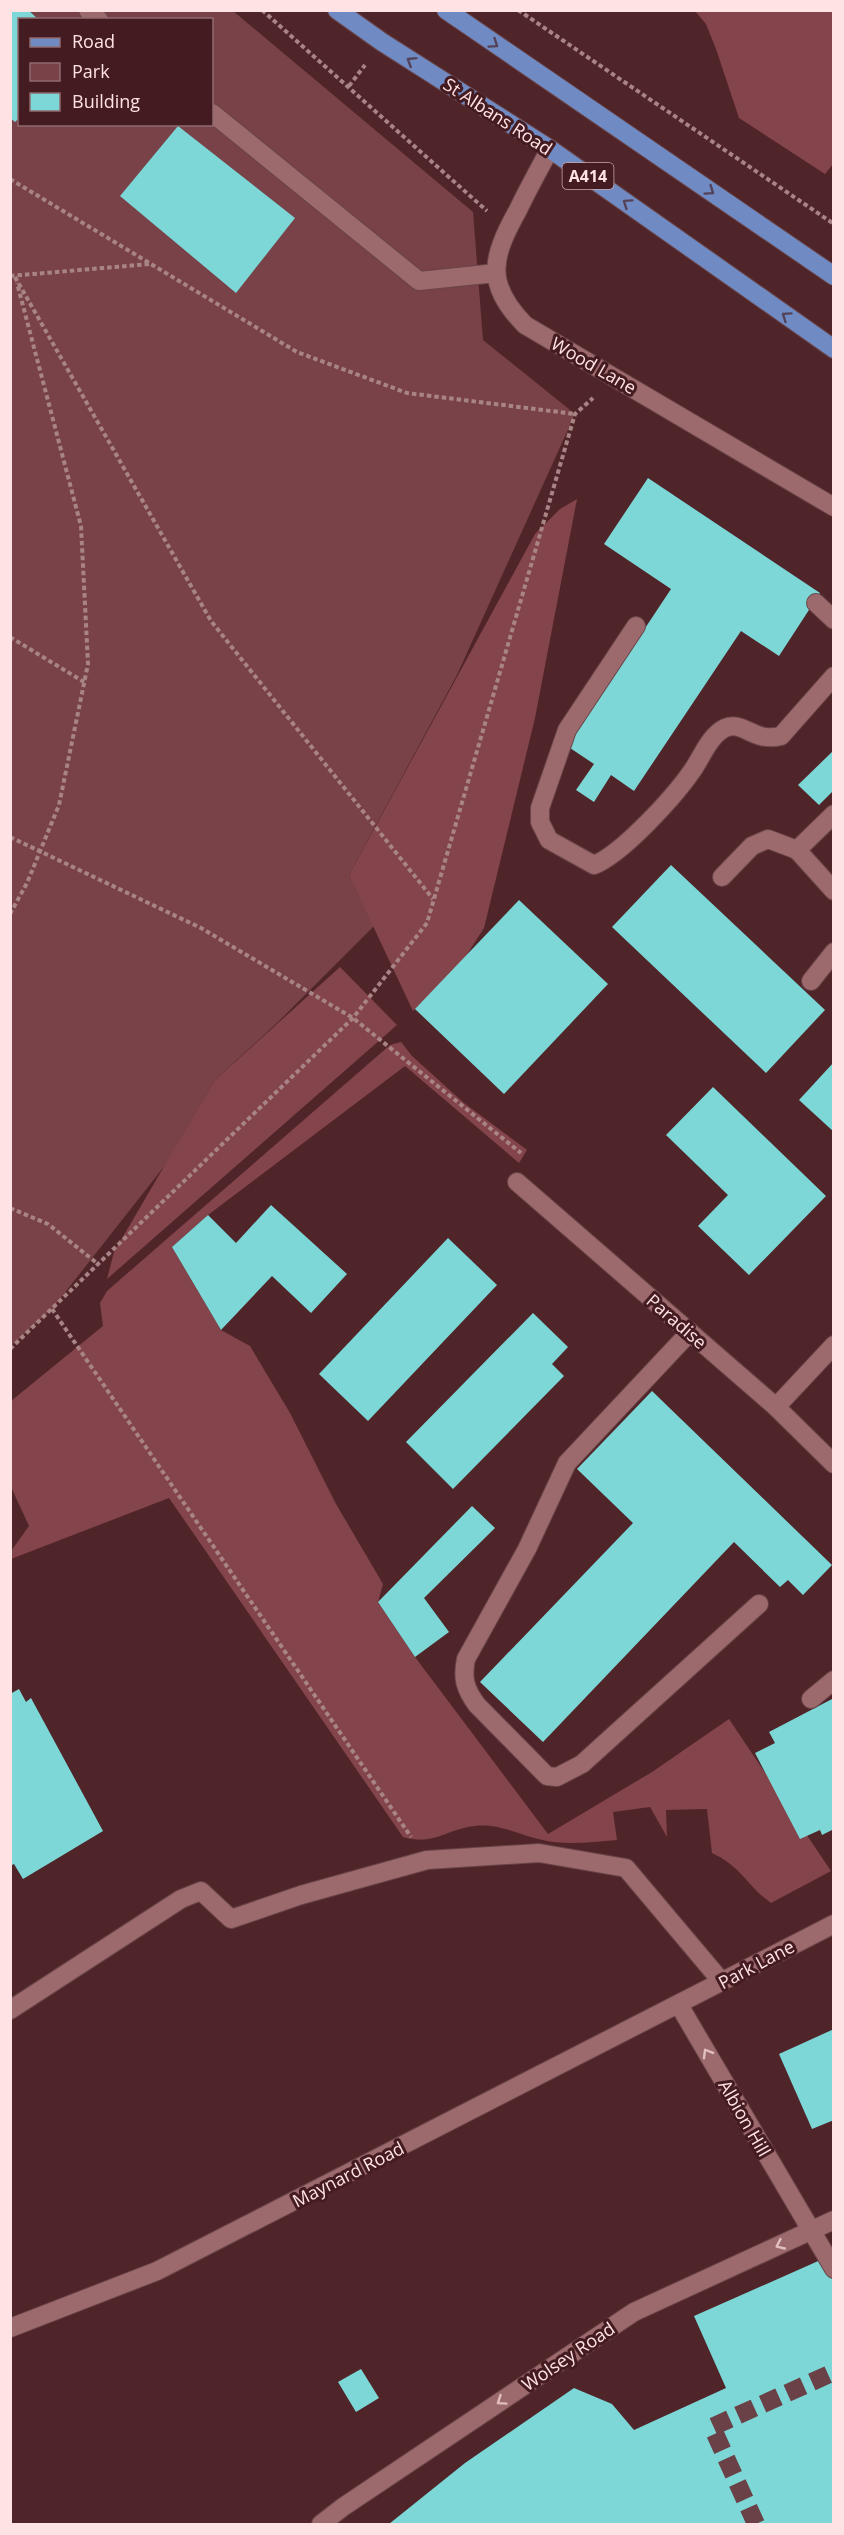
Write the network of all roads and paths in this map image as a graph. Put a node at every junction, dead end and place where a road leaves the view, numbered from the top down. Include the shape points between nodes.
1 (262, 10) edge
2 (338, 10) edge
3 (446, 10) edge
4 (518, 10) edge
5 (213, 114) edge
6 (550, 148) junction
7 (10, 179) edge
8 (834, 224) edge
9 (507, 229) junction
10 (151, 264) junction
11 (496, 273) junction
12 (13, 276) edge
13 (834, 276) edge
14 (834, 349) edge
15 (616, 377) junction
16 (575, 414) junction
17 (834, 507) edge
18 (816, 603) dead end
19 (834, 620) edge
20 (636, 626) dead end
21 (10, 637) edge
22 (834, 676) edge
23 (84, 682) junction
24 (834, 814) edge
25 (10, 837) edge
26 (41, 850) junction
27 (797, 850) junction
28 (722, 877) dead end
29 (834, 891) edge
30 (433, 899) junction
31 (10, 914) edge
32 (834, 952) edge
33 (811, 981) dead end
34 (353, 1018) junction
35 (517, 1182) joint
36 (10, 1208) edge
37 (98, 1264) junction
38 (52, 1309) junction
39 (690, 1332) junction
40 (834, 1345) edge
41 (10, 1348) edge
42 (776, 1407) junction
43 (834, 1464) edge
44 (759, 1604) dead end
45 (834, 1680) edge
46 (811, 1700) dead end
47 (427, 1860) junction
48 (834, 1924) edge
49 (722, 1982) junction
50 (679, 2005) junction
51 (10, 2010) edge
52 (834, 2220) edge
53 (811, 2230) junction
54 (834, 2269) edge
55 (10, 2328) edge
56 (321, 2524) edge

1 - 9 path
6 -> 2 main road, St Albans Road / A414
3 -> 13 main road
4 - 8 path
5 - 11 street via 419,281
6 - 9 street, Wood Lane
14 -> 6 main road, St Albans Road / A414
7 - 10 path
9 - 11 street, Wood Lane via 498,248
10 - 12 path
10 - 16 path via 297,352 407,393
11 - 15 street, Wood Lane via 512,312 525,325
12 - 23 path via 81,526 88,664
12 - 30 path via 211,621
15 - 16 path
15 - 17 street, Wood Lane
16 - 30 path
18 - 19 street
20 - 22 street via 567,730 540,808 540,822 549,840 594,865 609,857 663,807 714,736 732,726 768,740 781,736
21 - 23 path
23 - 26 path via 59,805
24 - 27 street
25 - 26 path
26 - 31 path
26 - 34 path via 201,928
27 - 28 street via 768,839 752,846
27 - 29 street
30 - 34 path via 427,923
32 - 33 street
34 - 35 path via 530,1161
34 - 37 path
35 - 39 street, Paradise
36 - 37 path via 48,1224
37 - 38 path
38 - 41 path
38 - 47 path
39 - 42 street, Paradise
39 - 44 street via 567,1462 527,1549 466,1659 462,1675 467,1692 547,1776 558,1777 582,1764
40 - 42 street
42 - 43 street, Paradise
45 - 46 street
47 - 49 street via 539,1853 626,1868
47 - 51 street via 231,1919 201,1891 181,1899
48 - 49 street, Park Lane
49 - 50 street, Park Lane
53 -> 50 street, Albion Hill
50 - 55 street, Maynard Road via 157,2271
52 - 53 street, Wolsey Road
53 - 54 street, Albion Hill
53 -> 56 street, Wolsey Road via 634,2312

